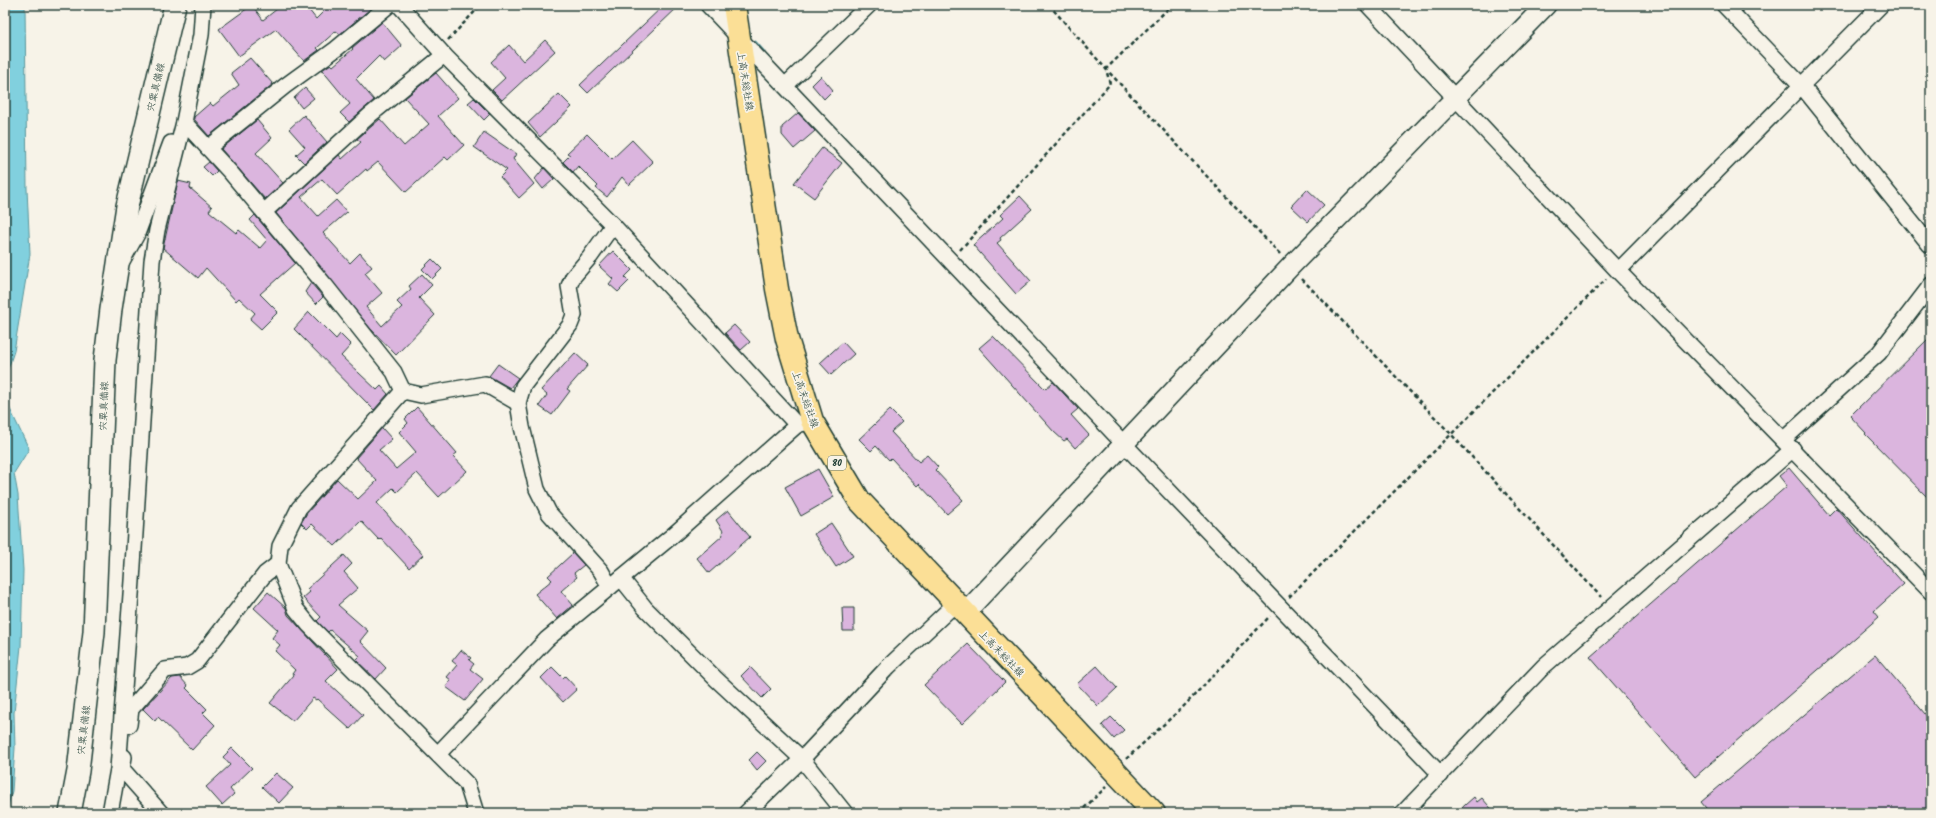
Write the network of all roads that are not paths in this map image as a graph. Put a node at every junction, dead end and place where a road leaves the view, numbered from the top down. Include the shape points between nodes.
1 (175, 5) edge
2 (203, 5) edge
3 (389, 5) edge
4 (399, 5) edge
5 (708, 5) edge
6 (734, 5) edge
7 (869, 5) edge
8 (1368, 5) edge
9 (1546, 5) edge
10 (1724, 5) edge
11 (1881, 5) edge
12 (739, 37) junction
13 (442, 52) junction
14 (1801, 85) junction
15 (785, 86) junction
16 (1454, 98) junction
17 (184, 122) junction
18 (208, 148) junction
19 (264, 212) junction
20 (613, 225) junction
21 (1931, 248) edge
22 (1617, 270) junction
23 (117, 271) junction
24 (1931, 285) edge
25 (404, 391) junction
26 (518, 403) junction
27 (805, 423) junction
28 (1124, 444) junction
29 (1788, 444) junction
30 (278, 564) junction
31 (615, 583) junction
32 (1931, 592) edge
33 (960, 609) junction
34 (438, 754) junction
35 (802, 759) junction
36 (1441, 775) junction
37 (70, 813) edge
38 (110, 813) edge
39 (161, 813) edge
40 (476, 813) edge
41 (746, 813) edge
42 (845, 813) edge
43 (1154, 813) edge
44 (1403, 813) edge

1 - 23 main road, 宍粟真備線 via 127,206
2 - 17 street via 201,35
3 - 18 street
4 - 13 street
5 - 12 street
6 - 12 main road, 上高末総社線 / 80
7 - 15 street
8 - 16 street
9 - 16 street
10 - 14 street
11 - 14 street
12 - 15 street
12 - 27 main road, 上高末総社線 / 80 via 777,289
13 - 19 street
13 - 20 street
14 - 21 street
14 - 22 street
15 - 28 street
16 - 22 street
16 - 28 street via 1291,266
17 - 18 street
17 - 23 street via 173,138 137,234
17 - 38 street via 157,230 152,261 132,581 118,761
18 - 19 street
19 - 25 street via 394,372
20 - 26 street via 569,286 574,315 570,325 523,386
20 - 27 street
22 - 29 street
23 - 37 main road, 宍粟真備線 via 105,360 94,632 78,771
24 - 29 street via 1879,353
25 - 26 street via 421,396 485,384
25 - 30 street via 299,508 280,546
26 - 31 street via 537,490 549,513
27 - 31 street
27 - 33 main road, 上高末総社線 / 80 via 859,500
28 - 33 street
28 - 36 street
29 - 32 street
29 - 36 street via 1544,666
30 - 34 street via 296,609 309,625
30 - 39 street via 265,574 197,661 188,667 165,670 131,709 122,769
31 - 34 street via 547,639
31 - 35 street via 645,608
33 - 35 street via 888,667
33 - 43 main road, 上高末総社線 / 80
34 - 40 street via 467,784
35 - 41 street
35 - 42 street
36 - 44 street

